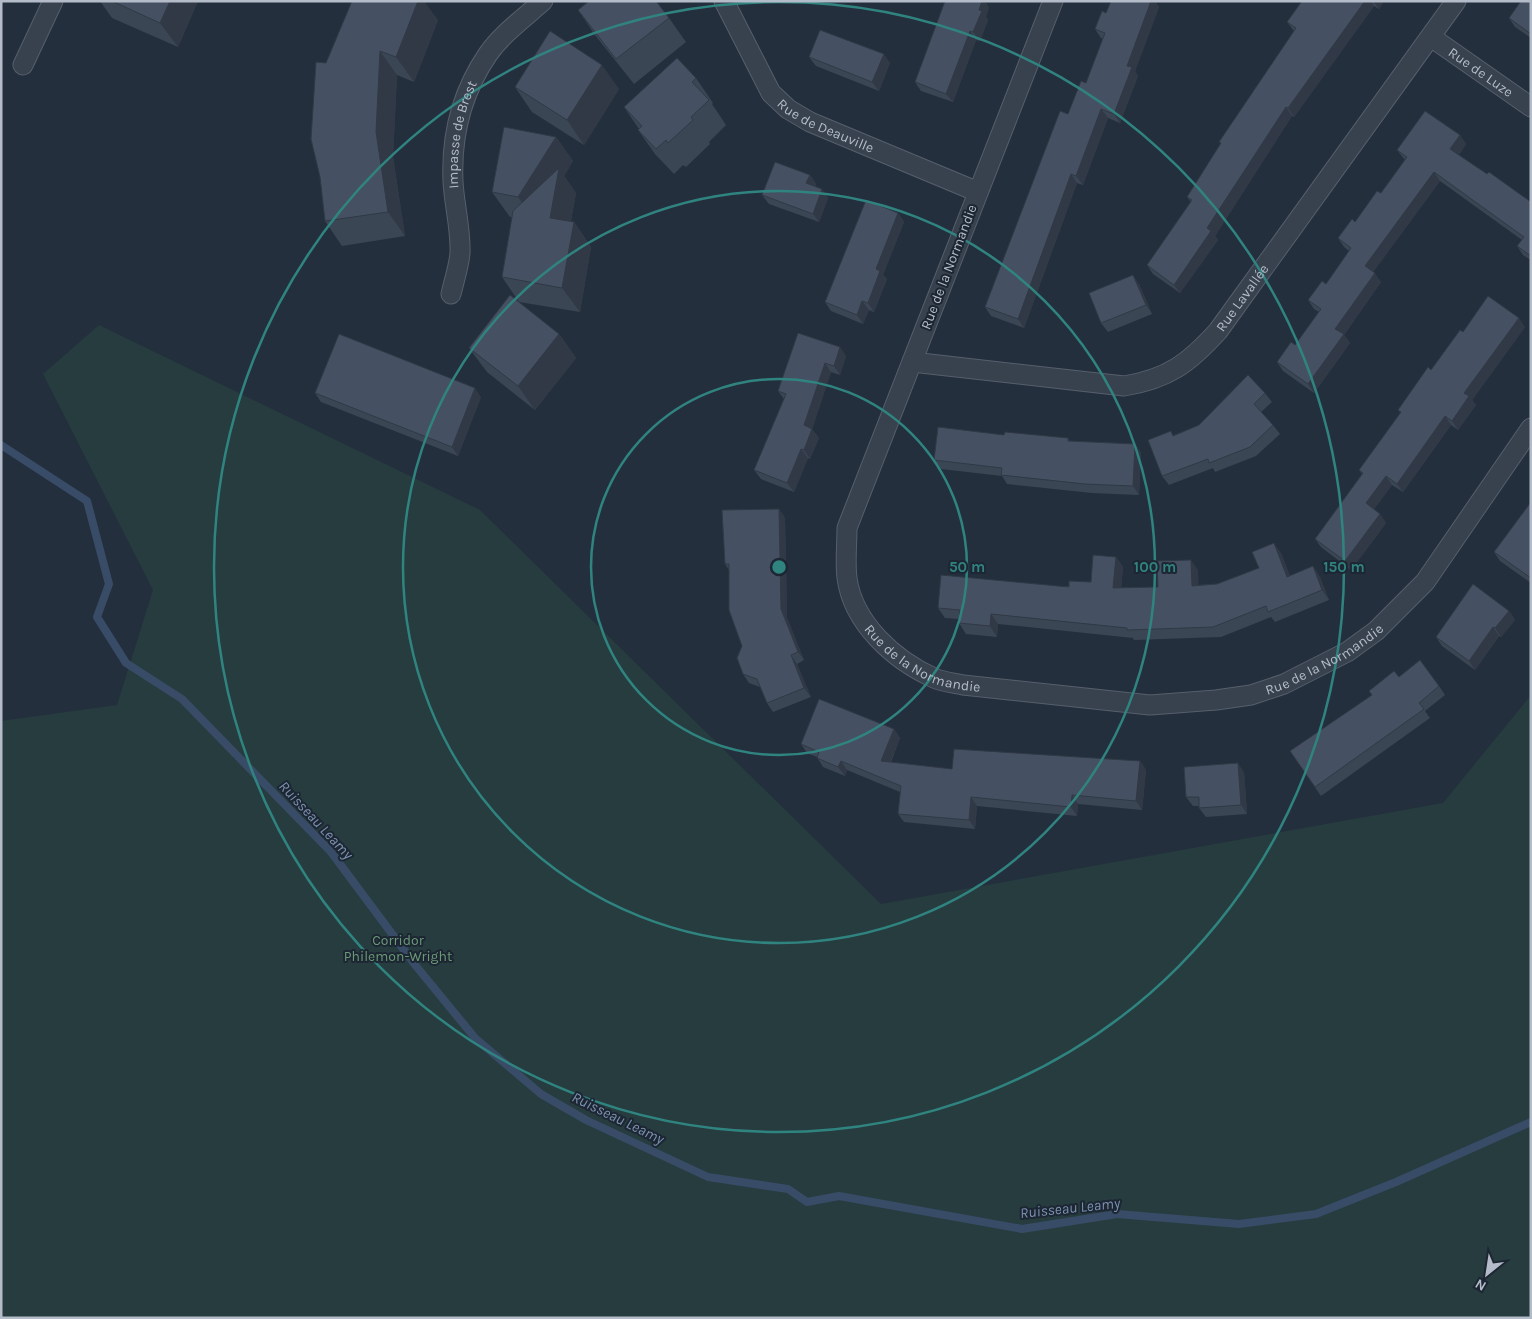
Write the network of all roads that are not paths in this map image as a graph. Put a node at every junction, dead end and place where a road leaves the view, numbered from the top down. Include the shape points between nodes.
1 (53, 1) edge
2 (543, 1) edge
3 (724, 1) edge
4 (1054, 1) edge
5 (1456, 1) edge
6 (1431, 37) junction
7 (24, 65) dead end
8 (1531, 107) edge
9 (978, 192) junction
10 (451, 294) dead end
11 (912, 362) junction
12 (1531, 428) edge

1 - 7 street
2 - 10 street, Impasse de Brest via 489,53 471,83 460,113 453,152 460,253
3 - 9 street, Rue de Deauville via 771,93 788,109 810,122
4 - 9 street, Rue de la Normandie
5 - 6 street, Rue Lavallée
6 - 8 street, Rue de Luze
6 - 11 street, Rue Lavallée via 1218,331 1198,353 1174,371 1150,382 1124,386
9 - 11 street, Rue de la Normandie
11 - 12 street, Rue de la Normandie via 847,528 847,578 856,606 869,628 910,665 935,678 983,687 1150,705 1251,695 1293,680 1347,652 1376,631 1425,582

